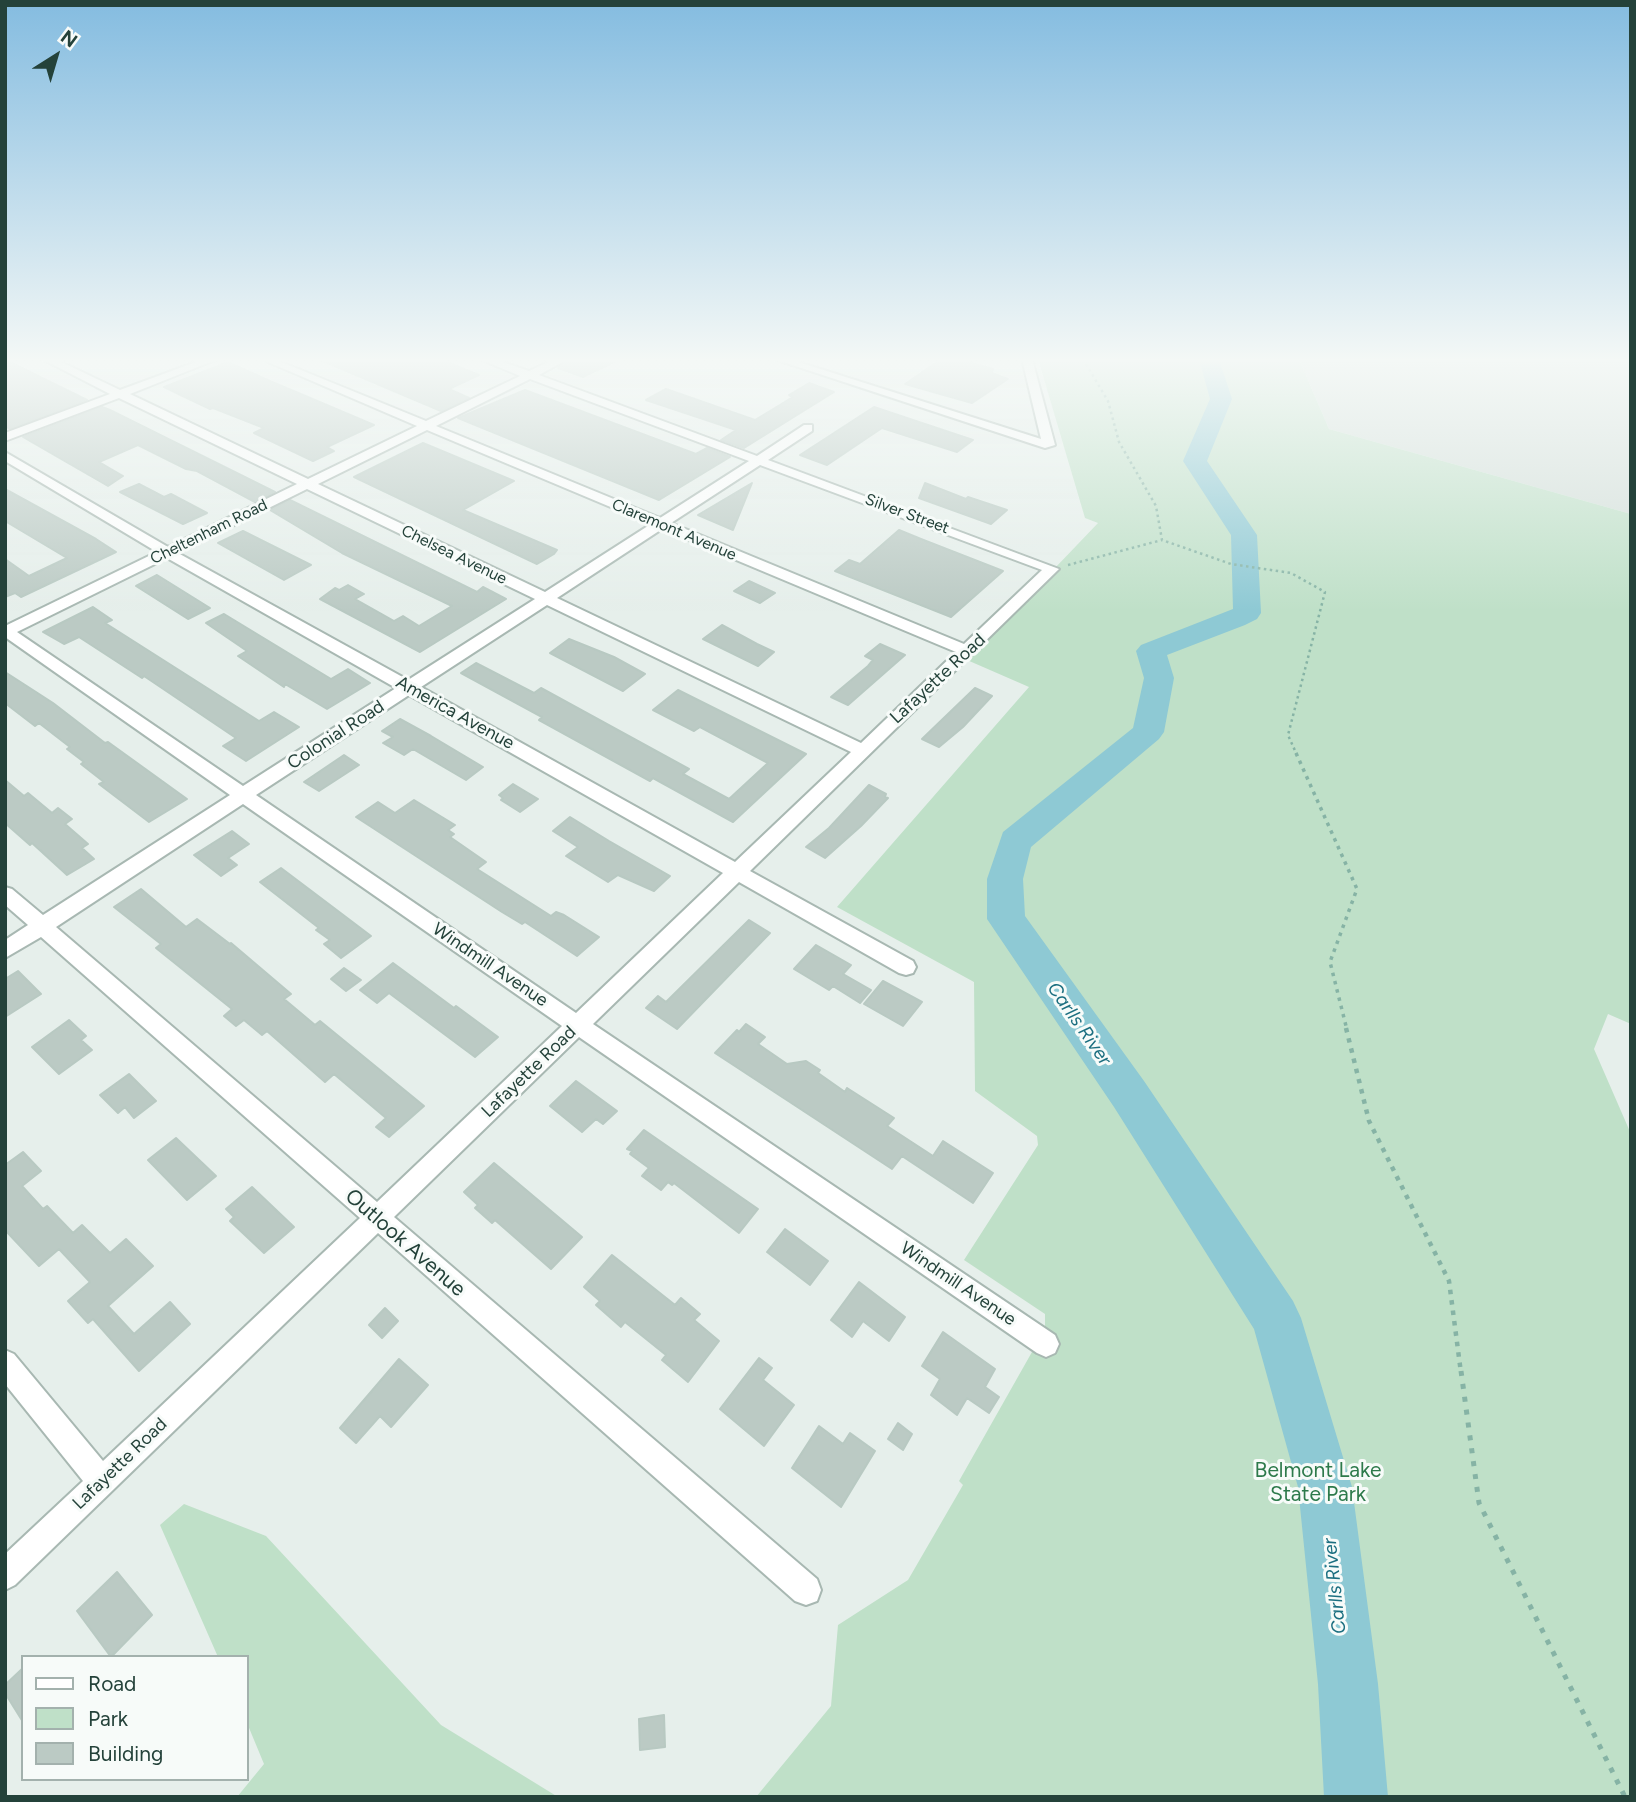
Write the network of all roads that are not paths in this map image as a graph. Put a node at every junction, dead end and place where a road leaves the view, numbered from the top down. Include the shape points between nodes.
1 (223, 443) edge
2 (391, 443) edge
3 (467, 443) edge
4 (714, 443) edge
5 (785, 443) edge
6 (5, 456) edge
7 (760, 460) junction
8 (308, 484) junction
9 (661, 524) junction
10 (169, 552) junction
11 (1052, 569) joint
12 (546, 599) junction
13 (6, 631) edge
14 (967, 651) junction
15 (409, 687) junction
16 (862, 750) junction
17 (244, 794) junction
18 (736, 873) junction
19 (5, 894) edge
20 (42, 926) junction
21 (5, 950) edge
22 (906, 967) dead end
23 (578, 1025) junction
24 (376, 1218) junction
25 (1046, 1344) dead end
26 (5, 1363) edge
27 (102, 1482) junction
28 (5, 1575) edge
29 (806, 1590) dead end

1 - 8 street, Chelsea Avenue
2 - 8 street, Cheltenham Road
3 - 9 street, Claremont Avenue
4 - 7 street, Silver Street
5 - 7 street, Colonial Road
6 - 10 street, America Avenue
7 - 9 street, Colonial Road
7 - 11 street, Silver Street
8 - 10 street, Cheltenham Road
8 - 12 street, Chelsea Avenue
9 - 12 street, Colonial Road
9 - 14 street, Claremont Avenue
10 - 13 street, Cheltenham Road
10 - 15 street, America Avenue
11 - 14 street, Lafayette Road
12 - 15 street, Colonial Road
12 - 16 street, Chelsea Avenue
13 - 17 street, Windmill Avenue
14 - 16 street, Lafayette Road
15 - 17 street, Colonial Road
15 - 18 street, America Avenue
16 - 18 street, Lafayette Road
17 - 20 street, Colonial Road
17 - 23 street, Windmill Avenue
18 - 22 street, America Avenue
18 - 23 street, Lafayette Road
19 - 20 street, Outlook Avenue
20 - 21 street, Colonial Road
20 - 24 street, Outlook Avenue
23 - 24 street, Lafayette Road
23 - 25 street, Windmill Avenue
24 - 27 street, Lafayette Road
24 - 29 street, Outlook Avenue
26 - 27 street
27 - 28 street, Lafayette Road

